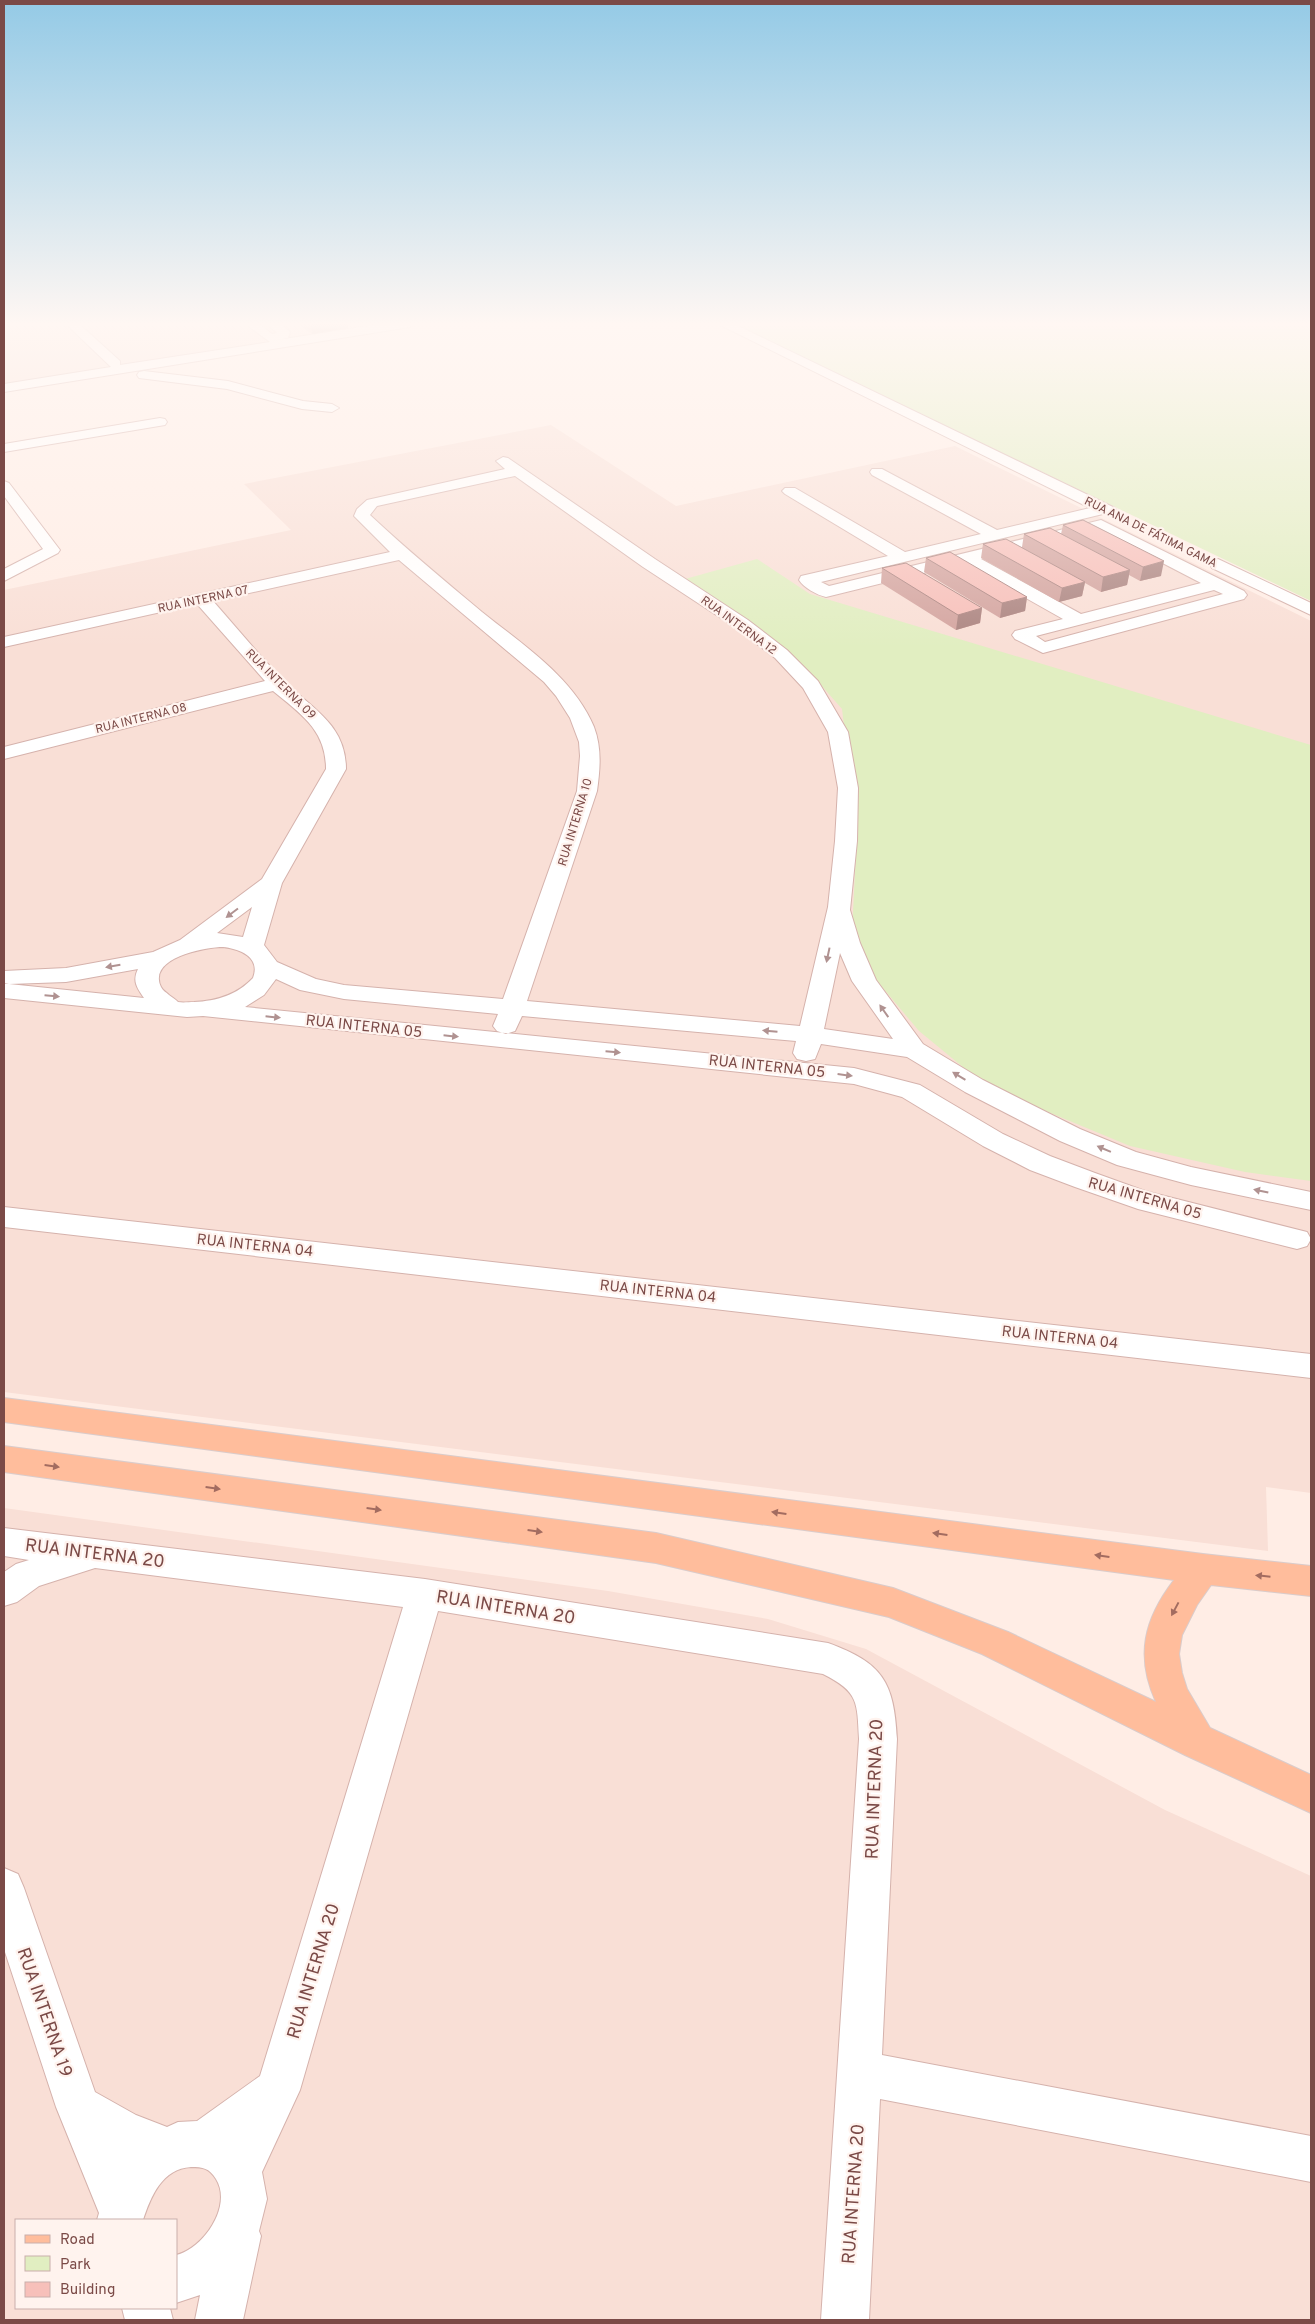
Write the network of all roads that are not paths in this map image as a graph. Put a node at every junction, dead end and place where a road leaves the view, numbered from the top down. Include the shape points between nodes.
1 (103, 431) edge
2 (935, 431) edge
3 (4, 448) edge
4 (954, 452) dead end
5 (497, 458) dead end
6 (518, 471) junction
7 (877, 472) dead end
8 (996, 473) dead end
9 (4, 486) edge
10 (790, 491) dead end
11 (1064, 506) dead end
12 (1080, 515) junction
13 (1103, 517) junction
14 (1125, 519) dead end
15 (995, 535) junction
16 (402, 554) junction
17 (902, 557) junction
18 (967, 558) junction
19 (1205, 558) dead end
20 (4, 576) edge
21 (1216, 584) junction
22 (202, 599) junction
23 (1311, 610) edge
24 (1079, 620) junction
25 (4, 642) edge
26 (277, 684) junction
27 (4, 753) edge
28 (270, 883) junction
29 (839, 907) junction
30 (185, 945) junction
31 (260, 957) junction
32 (161, 958) junction
33 (4, 977) edge
34 (4, 992) edge
35 (169, 1006) junction
36 (512, 1008) junction
37 (207, 1010) junction
38 (811, 1035) junction
39 (501, 1041) junction
40 (914, 1050) junction
41 (802, 1069) junction
42 (1310, 1200) edge
43 (4, 1217) edge
44 (1304, 1247) edge
45 (1311, 1366) edge
46 (4, 1410) edge
47 (4, 1459) edge
48 (4, 1542) edge
49 (94, 1553) junction
50 (1203, 1570) junction
51 (1311, 1581) edge
52 (4, 1591) edge
53 (425, 1594) junction
54 (1198, 1742) junction
55 (1311, 1795) edge
56 (4, 1888) edge
57 (860, 2074) junction
58 (78, 2107) junction
59 (204, 2154) junction
60 (1311, 2159) edge
61 (121, 2217) edge
62 (241, 2220) junction
63 (178, 2279) edge
64 (219, 2320) edge
65 (845, 2320) edge

1 - 3 street
2 - 13 street, RUA ANA DE FÁTIMA GAMA
4 - 8 street
5 - 6 street, RUA INTERNA 12
6 - 16 street, RUA INTERNA 10 via 372,503 362,516
6 - 29 street, RUA INTERNA 12 via 742,624 781,654 811,685 838,732 848,788
7 - 15 street
9 - 20 street via 52,550
10 - 17 street
11 - 12 street
12 - 13 street
12 - 15 street
13 - 14 street
13 - 18 street
13 - 21 street, RUA ANA DE FÁTIMA GAMA
15 - 17 street
16 - 22 street, RUA INTERNA 07
16 - 36 street, RUA INTERNA 10 via 551,678 569,700 590,740 592,764 587,791
17 - 18 street via 807,580 826,592
18 - 24 street
19 - 23 street, RUA ANA DE FÁTIMA GAMA
21 - 24 street
21 - 24 street, RUA ANA DE FÁTIMA GAMA via 1238,595 1043,648 1021,635
22 - 25 street, RUA INTERNA 07
22 - 26 street, RUA INTERNA 09
26 - 27 street, RUA INTERNA 08
26 - 28 street, RUA INTERNA 09 via 311,713 328,734 336,752 336,769
28 -> 30 street, RUA INTERNA 09
28 - 31 street, RUA INTERNA 09
29 -> 38 street, RUA INTERNA 12
40 -> 29 street, RUA INTERNA 12 via 864,981 848,943
30 - 31 street via 219,940 237,942
30 - 32 street
31 - 36 street via 309,985 344,992
31 - 37 street via 266,978 257,989 226,1006
32 -> 33 street via 66,975
32 - 35 street via 146,979 148,990
34 -> 35 street
35 - 37 street
38 -> 36 street
36 - 39 street, RUA INTERNA 10
37 -> 39 street, RUA INTERNA 05
38 - 40 street
38 - 41 street, RUA INTERNA 12
39 -> 41 street, RUA INTERNA 05
42 -> 40 street via 1191,1176 1127,1159 1070,1135 974,1086
41 -> 44 street, RUA INTERNA 05 via 854,1076 910,1091 993,1140 1049,1167 1138,1198
42 - 44 street via 1293,1217 1293,1228
43 - 45 street, RUA INTERNA 04
50 -> 46 main road
47 -> 54 main road via 656,1548 846,1591 893,1603 995,1643
48 - 49 street, RUA INTERNA 20
49 - 52 street via 28,1575
49 - 53 street, RUA INTERNA 20
51 -> 50 main road
50 -> 54 main road via 1182,1596 1162,1634 1161,1660 1178,1710
53 - 57 street, RUA INTERNA 20 via 828,1659 852,1670 868,1685 876,1704 878,1739
53 - 59 street, RUA INTERNA 20 via 278,2090
54 - 55 main road
56 - 58 street, RUA INTERNA 19
57 - 60 street
57 - 65 street, RUA INTERNA 20
58 - 59 street via 132,2138
58 - 61 street, RUA INTERNA 19
59 - 61 street via 148,2162 125,2198
59 - 62 street via 244,2193
62 - 63 street via 230,2243 212,2263 191,2276
62 - 64 street

